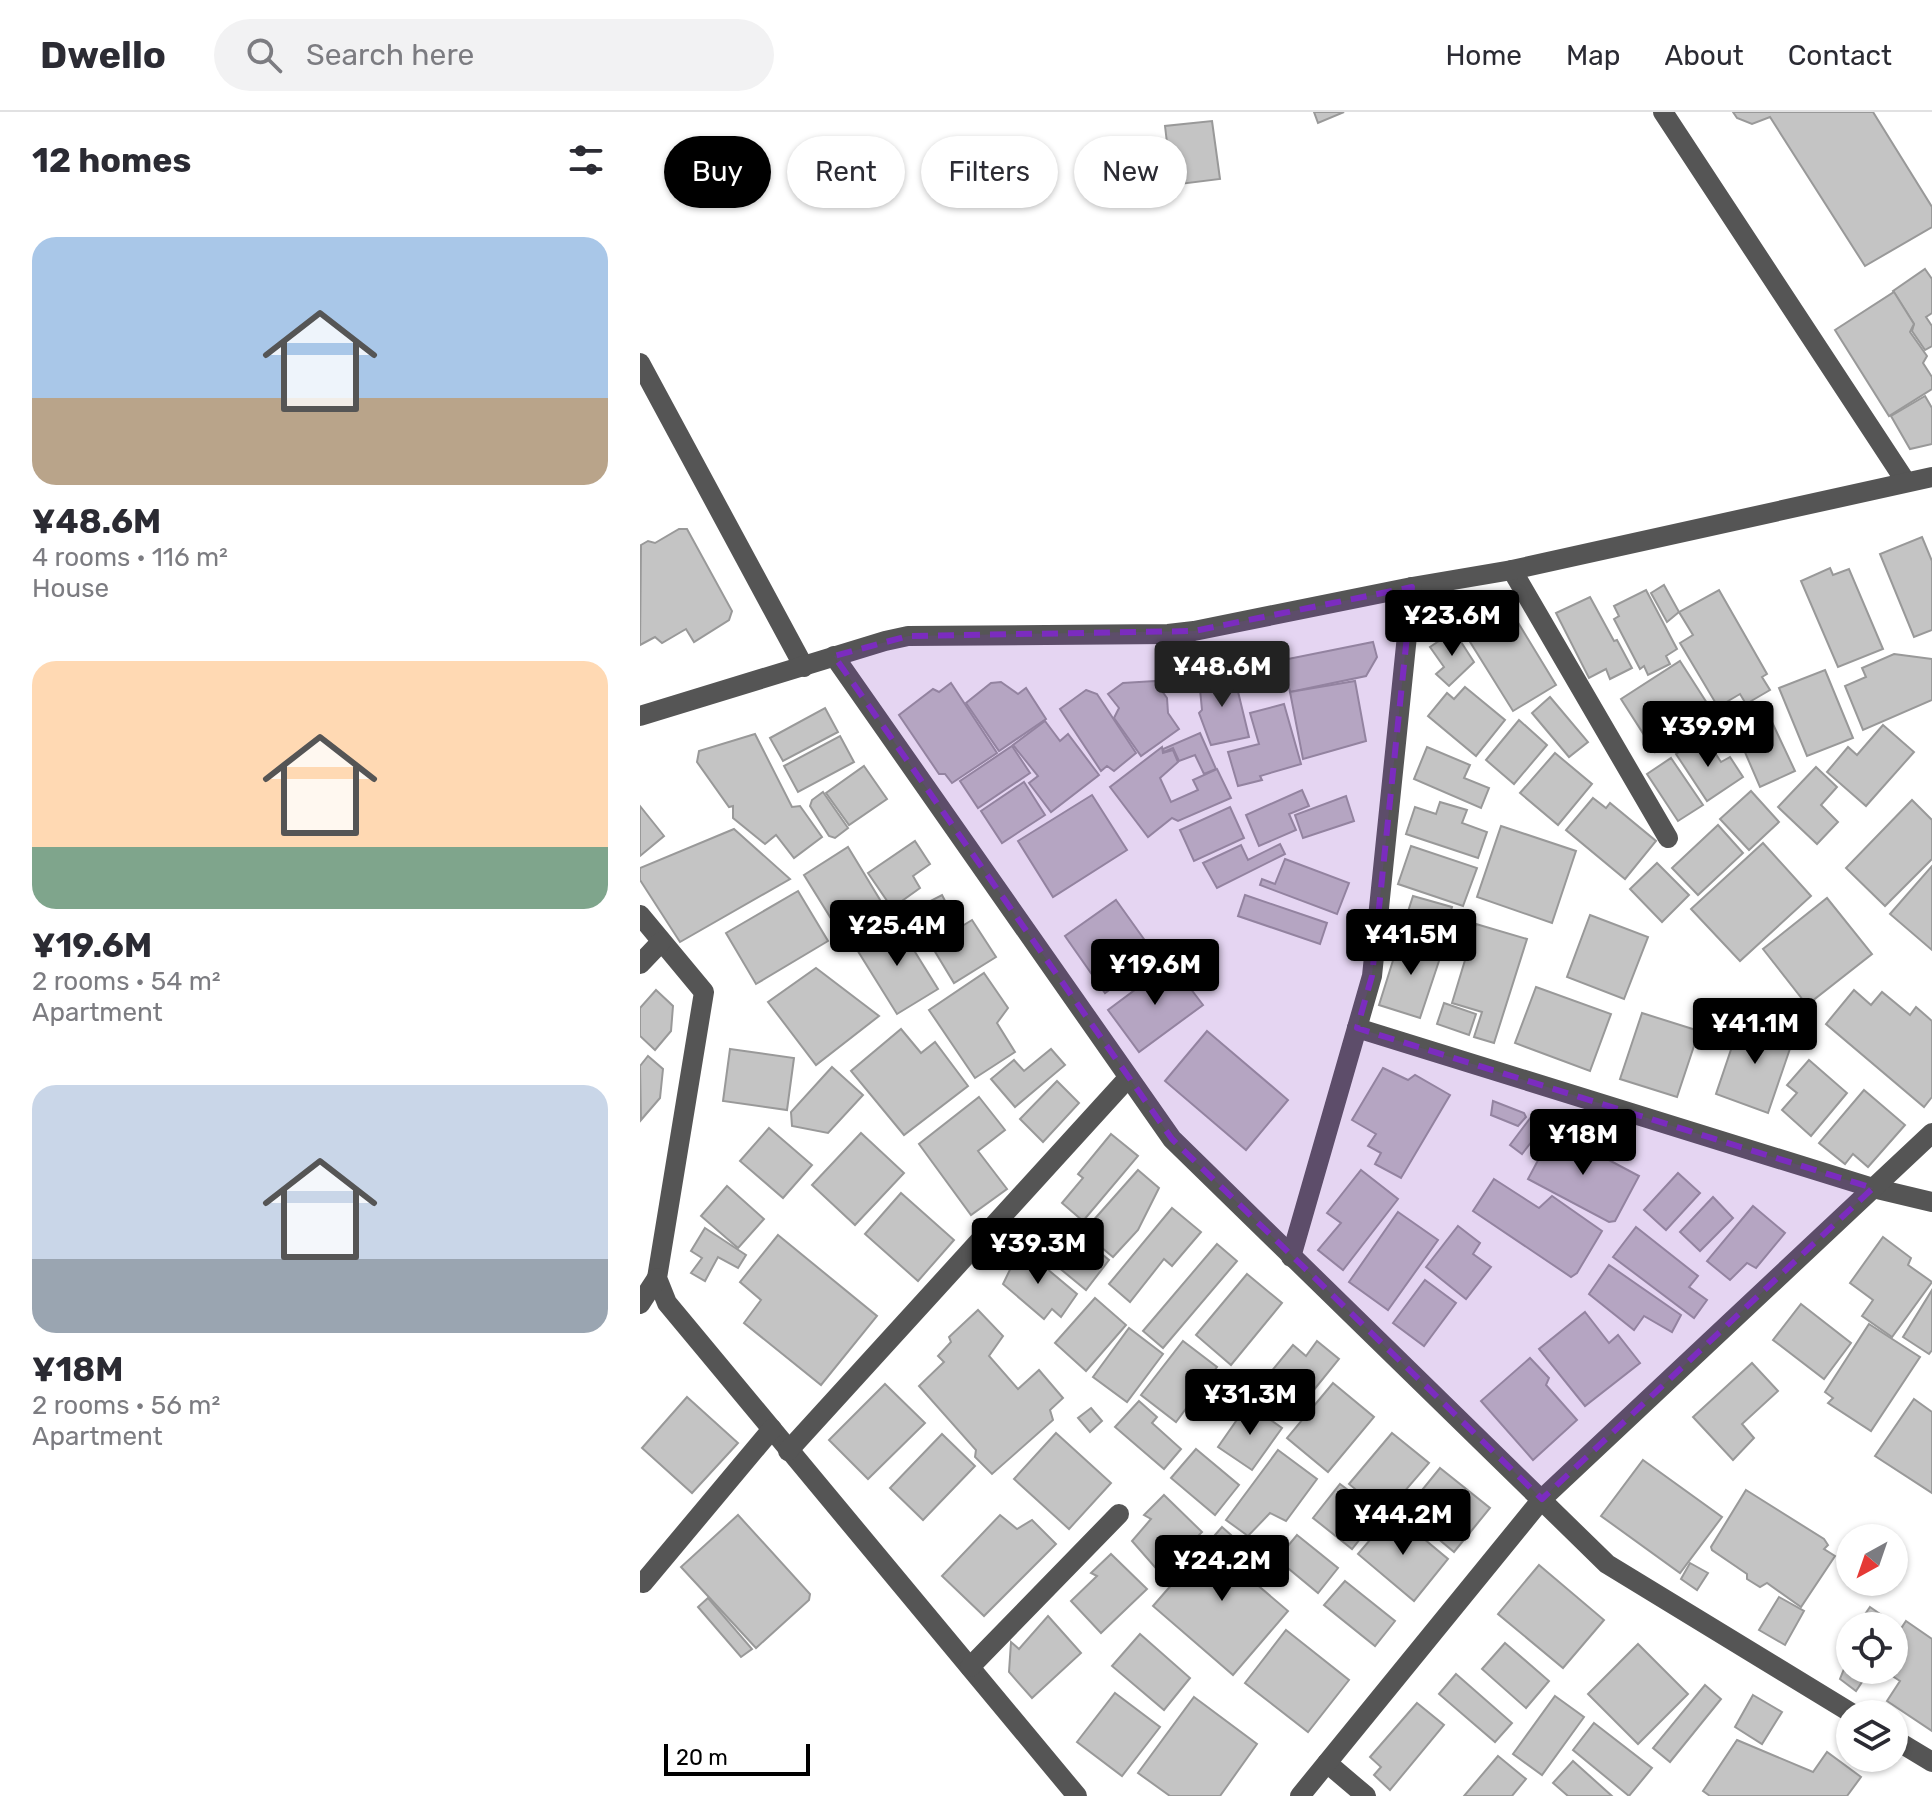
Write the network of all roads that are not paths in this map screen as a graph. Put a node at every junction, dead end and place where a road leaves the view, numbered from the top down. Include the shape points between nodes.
1 (1663, 112) edge
2 (640, 363) edge
3 (1932, 477) edge
4 (1906, 482) junction
5 (1512, 570) junction
6 (1412, 587) junction
7 (834, 656) junction
8 (804, 667) junction
9 (640, 716) edge
10 (1668, 838) dead end
11 (640, 915) edge
12 (661, 942) junction
13 (640, 964) edge
14 (1357, 1028) junction
15 (1128, 1078) junction
16 (1932, 1133) edge
17 (1873, 1188) junction
18 (1932, 1202) edge
19 (1291, 1257) junction
20 (657, 1278) junction
21 (640, 1304) edge
22 (772, 1429) junction
23 (788, 1451) junction
24 (1542, 1499) junction
25 (1119, 1514) dead end
26 (643, 1583) dead end
27 (970, 1667) junction
28 (1836, 1704) edge
29 (1908, 1747) edge
30 (1932, 1762) edge
31 (1327, 1763) junction
32 (1077, 1796) edge
33 (1300, 1796) edge
34 (1366, 1796) edge

1 - 4 street
2 - 8 street
3 - 4 street
4 - 5 street
5 - 6 street
5 - 10 street
6 - 7 street via 1194,631 908,636
6 - 14 street via 1372,976
7 - 8 street
7 - 15 street
8 - 9 street
11 - 12 street
12 - 13 street
12 - 20 street via 704,992
14 - 17 street
14 - 19 street
15 - 19 street via 1172,1139
15 - 23 street
16 - 17 street
17 - 18 street
17 - 24 street
19 - 24 street
20 - 21 street
20 - 22 street via 667,1303
22 - 23 street
22 - 26 street
23 - 27 street
24 - 28 street via 1607,1564
24 - 31 street
25 - 27 street
27 - 32 street
29 - 30 street
31 - 33 street
31 - 34 street

